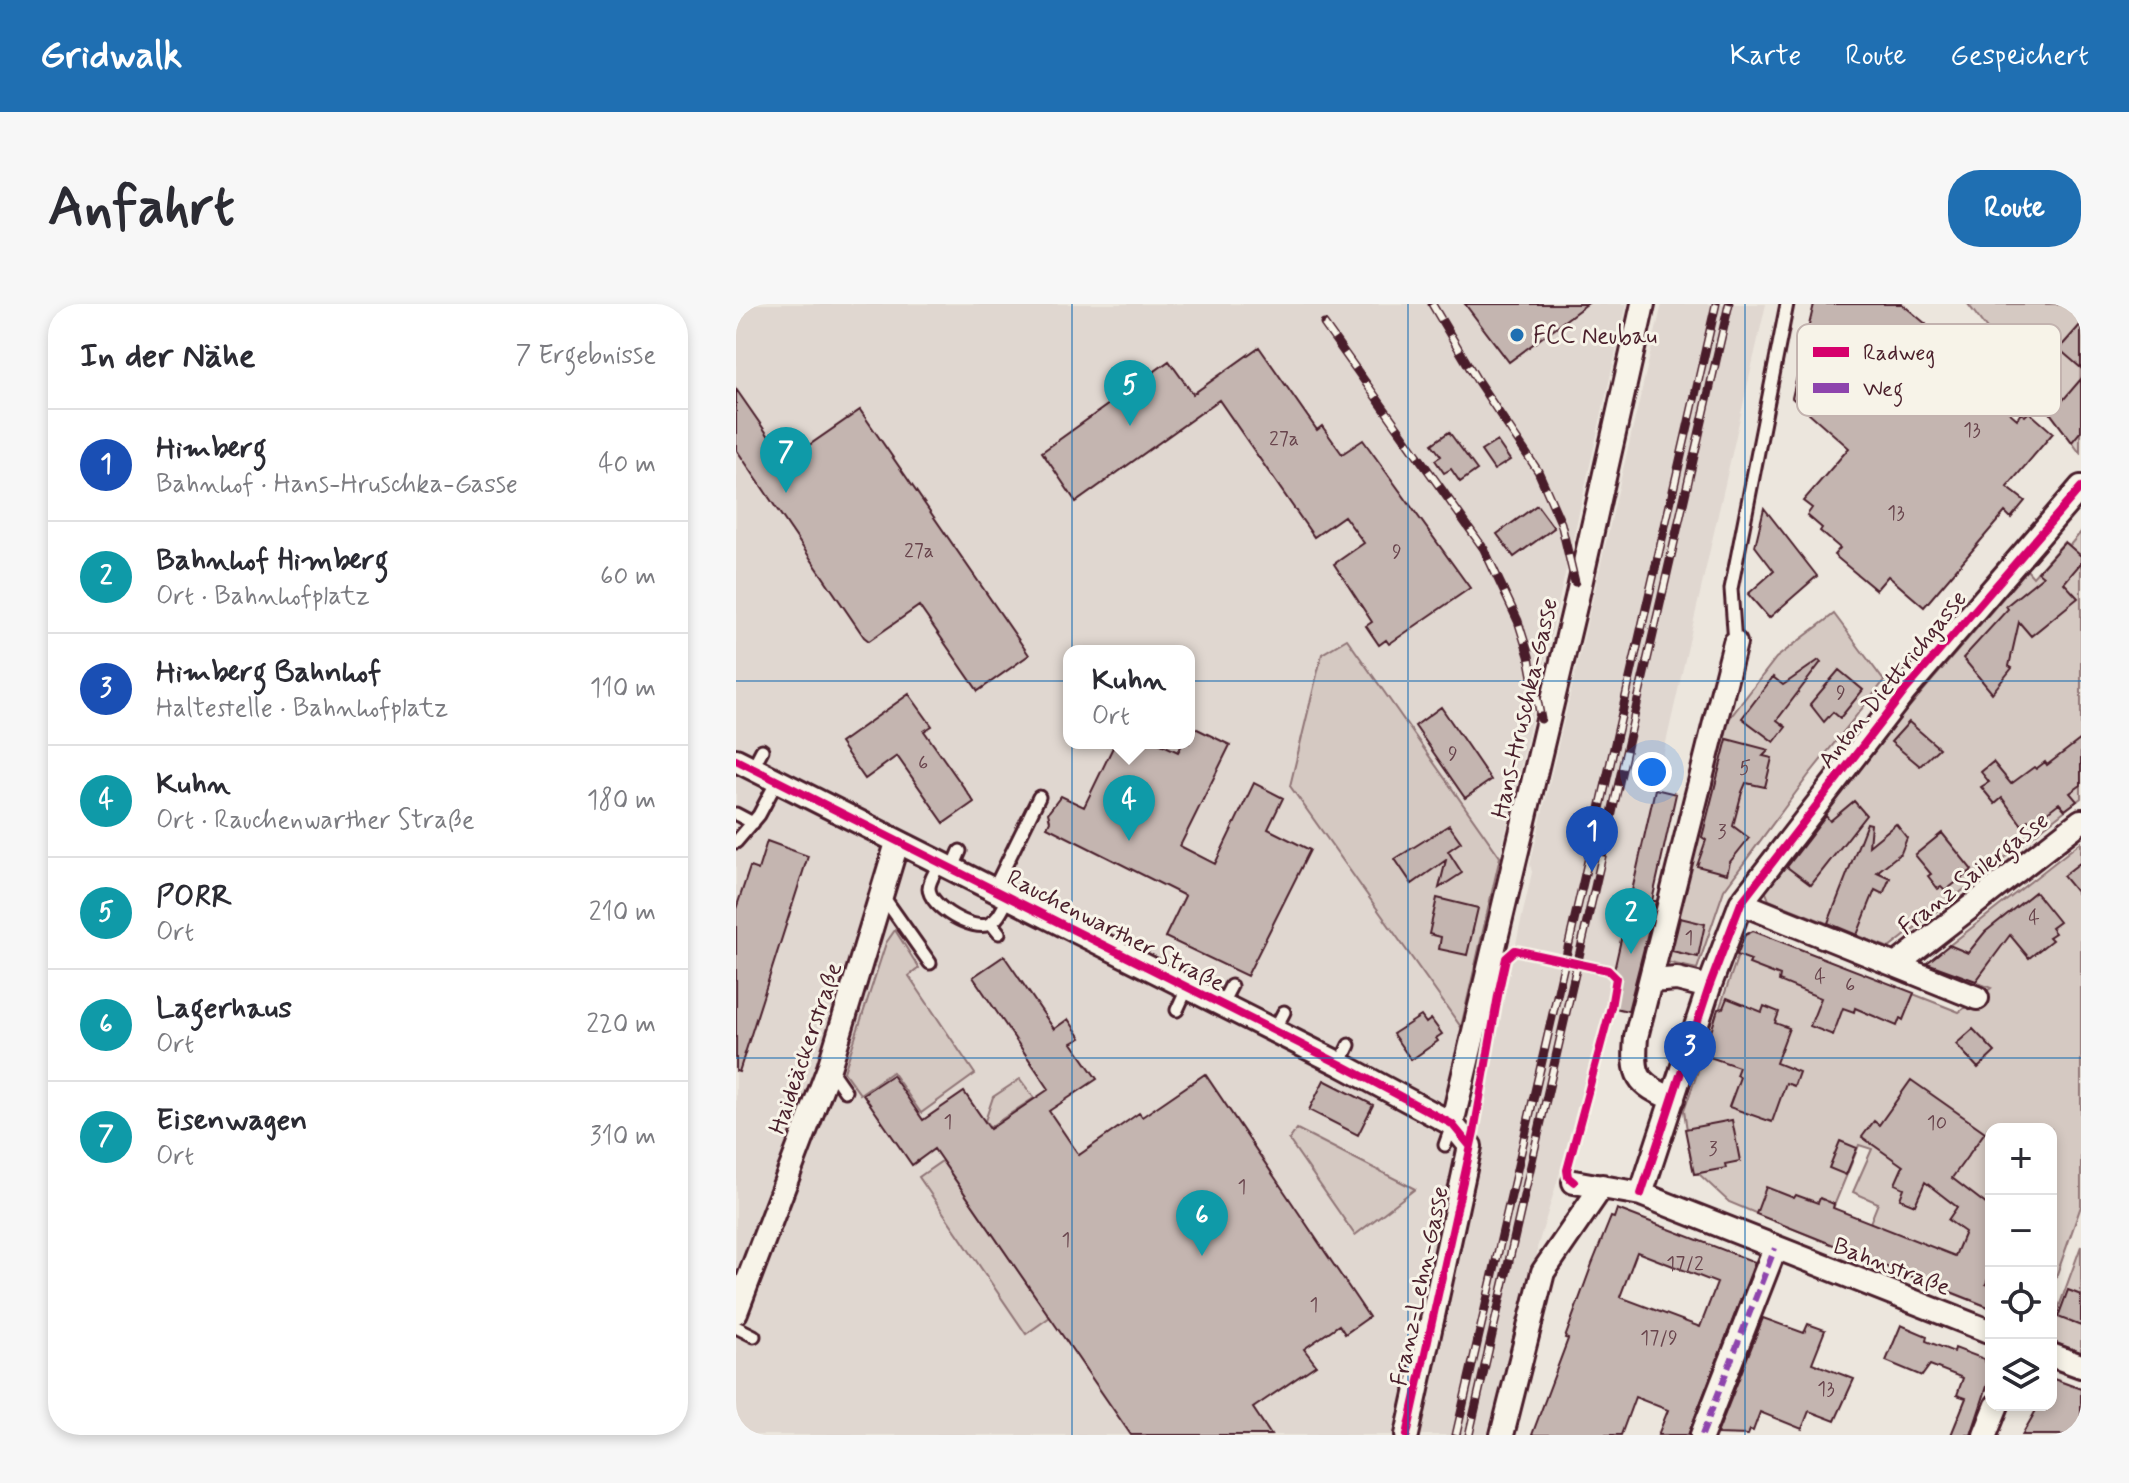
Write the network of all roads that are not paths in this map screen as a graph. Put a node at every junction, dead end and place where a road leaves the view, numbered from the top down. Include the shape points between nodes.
1 (1643, 304) edge
2 (1787, 304) edge
3 (2081, 487) edge
4 (1735, 643) joint
5 (750, 760) edge
6 (777, 781) junction
7 (1039, 797) dead end
8 (736, 814) edge
9 (2081, 821) edge
10 (753, 823) junction
11 (736, 842) edge
12 (897, 843) junction
13 (950, 862) junction
14 (882, 895) junction
15 (1001, 895) junction
16 (1741, 903) junction
17 (991, 923) junction
18 (999, 933) dead end
19 (930, 963) dead end
20 (1896, 965) junction
21 (1651, 981) junction
22 (1709, 987) junction
23 (1187, 988) junction
24 (1977, 998) dead end
25 (1177, 1010) dead end
26 (829, 1068) junction
27 (845, 1091) dead end
28 (1673, 1099) junction
29 (1449, 1135) junction
30 (1470, 1146) joint
31 (1574, 1182) dead end
32 (1602, 1186) junction
33 (1641, 1194) junction
34 (1775, 1248) junction
35 (736, 1312) edge
36 (736, 1327) edge
37 (1985, 1330) edge
38 (754, 1336) dead end
39 (2057, 1357) edge
40 (2081, 1366) edge
41 (1995, 1411) edge
42 (1407, 1435) edge
43 (1502, 1435) edge
44 (1702, 1435) edge
45 (1985, 1435) edge

1 - 29 street, Hans-Hruschka-Gasse
2 - 4 lane via 1731,589
3 - 16 street, Anton Diettrichgasse via 1905,691
4 - 21 street
5 - 6 street, Rauchenwarther Straße
6 - 10 lane
6 - 12 street, Rauchenwarther Straße
7 - 15 lane
8 - 10 lane
9 - 20 street, Franz Sailergasse
10 - 11 lane
12 - 13 street, Rauchenwarther Straße
12 - 14 street, Haideäckerstraße
13 - 15 street, Rauchenwarther Straße
13 - 17 lane via 929,889 939,906 976,926
14 - 19 lane
14 - 26 street, Haideäckerstraße
15 - 17 lane via 998,918
15 - 23 street, Rauchenwarther Straße
16 - 20 street
16 - 22 street, Anton Diettrichgasse
17 - 18 lane
20 - 24 street
21 - 22 street via 1677,979
21 - 28 street via 1634,1065 1645,1087
22 - 28 street, Anton Diettrichgasse
23 - 25 lane
23 - 29 street, Rauchenwarther Straße via 1226,996 1344,1054
26 - 27 lane
26 - 35 street, Haideäckerstraße
28 - 33 street, Anton Diettrichgasse
29 - 30 street, Rauchenwarther Straße
30 - 42 street, Franz-Lehn-Gasse
31 - 32 street, Bahnstraße
32 - 33 street, Bahnstraße
32 - 43 street via 1543,1272
33 - 34 street, Bahnstraße
34 - 37 street, Bahnstraße
34 - 44 street
36 - 38 lane
39 - 40 street
41 - 45 street

